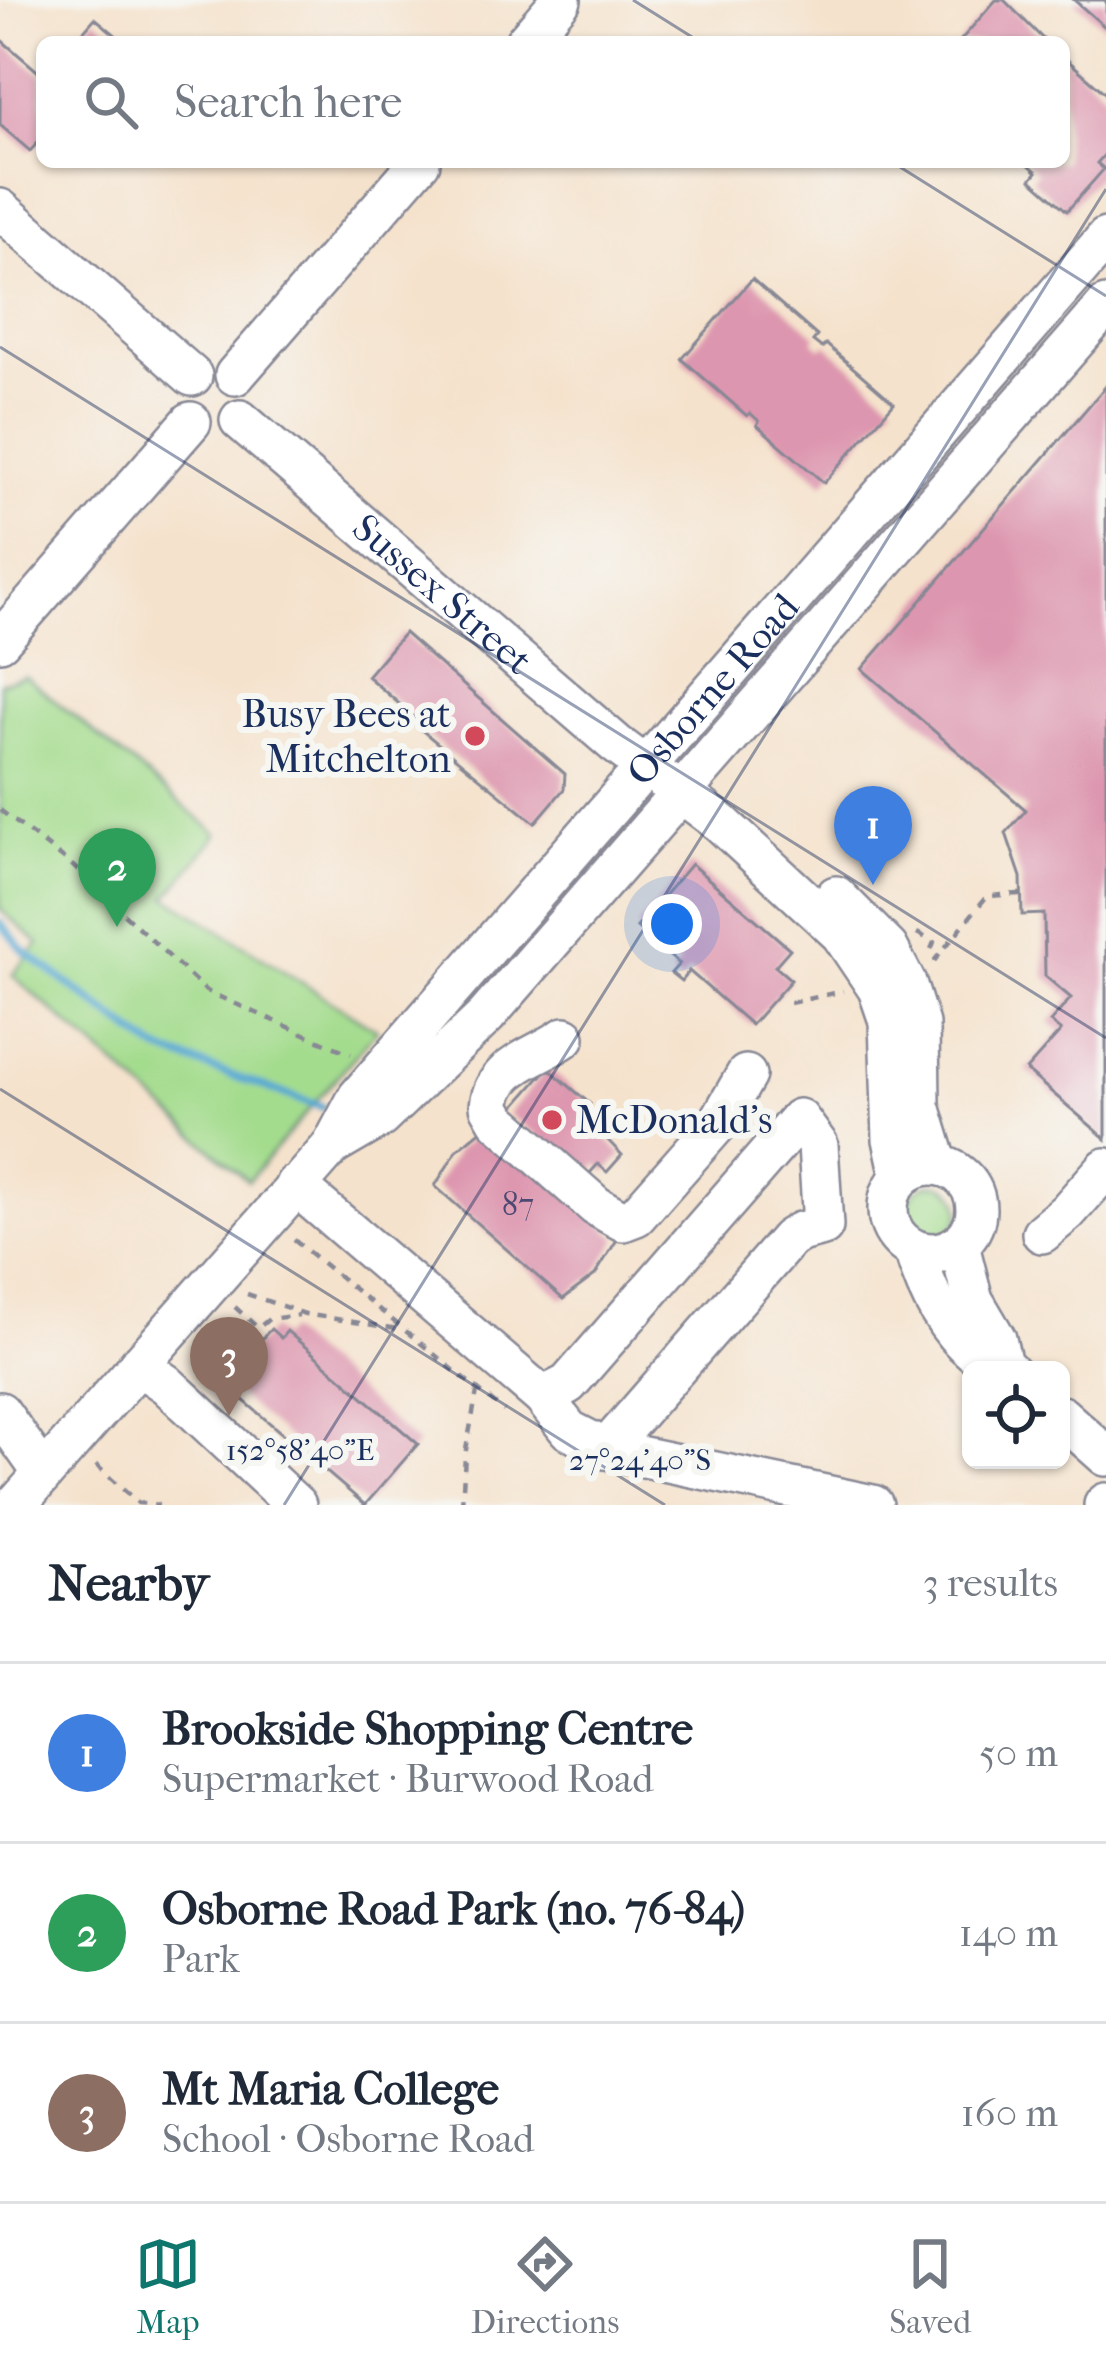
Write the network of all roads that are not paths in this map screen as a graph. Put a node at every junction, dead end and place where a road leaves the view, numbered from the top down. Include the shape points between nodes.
1 (561, 0) edge
2 (530, 36) edge
3 (415, 168) edge
4 (0, 209) edge
5 (1106, 238) edge
6 (1106, 306) edge
7 (235, 375) junction
8 (192, 376) junction
9 (240, 420) junction
10 (191, 422) junction
11 (0, 641) edge
12 (646, 765) junction
13 (687, 787) junction
14 (566, 1037) dead end
15 (746, 1075) dead end
16 (332, 1146) junction
17 (1106, 1168) edge
18 (915, 1171) junction
19 (296, 1185) junction
20 (823, 1214) junction
21 (1042, 1233) dead end
22 (959, 1245) junction
23 (914, 1250) junction
24 (990, 1361) edge
25 (1003, 1361) edge
26 (138, 1365) junction
27 (543, 1397) junction
28 (0, 1412) edge
29 (606, 1449) junction
30 (43, 1473) junction
31 (16, 1505) edge
32 (296, 1505) edge
33 (872, 1505) edge

1 - 2 street
3 - 7 street
4 - 8 street
5 - 12 street, Osborne Road
6 - 13 street, Osborne Road
7 - 8 street via 216,368
7 - 9 street via 246,395
8 - 10 street via 182,403
9 - 10 street via 212,431
9 - 12 street, Sussex Street
10 - 11 street
12 - 13 street, Sussex Street
12 - 16 street, Osborne Road via 358,1097
13 - 16 street, Osborne Road via 486,1016 380,1118
13 - 18 street via 826,916 878,989 891,1038 893,1139
13 - 18 street via 748,818 888,948 919,1024
14 - 15 street via 518,1061 490,1106 596,1206 623,1221 719,1122
16 - 19 street, Osborne Road
17 - 21 street
18 - 20 street
18 - 22 street via 962,1176 976,1198 975,1224
18 - 23 street via 894,1232
19 - 26 street, Osborne Road
19 - 27 street
20 - 27 street via 818,1145 799,1119 568,1384
20 - 29 street via 789,1239
22 - 23 street
22 - 25 street via 973,1300
23 - 24 street via 953,1332
26 - 30 street, Osborne Road
26 - 32 street
27 - 29 street via 569,1430
28 - 30 street
29 - 33 street
30 - 31 street, Osborne Road

